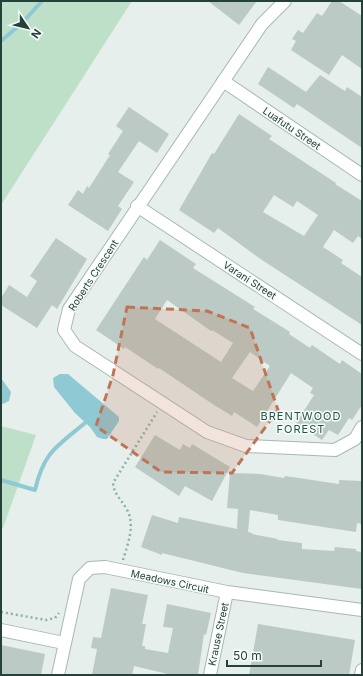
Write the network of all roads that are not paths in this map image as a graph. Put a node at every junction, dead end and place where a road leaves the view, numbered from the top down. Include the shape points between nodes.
1 (285, 1) edge
2 (223, 81) junction
3 (362, 175) edge
4 (137, 206) junction
5 (362, 354) edge
6 (362, 427) edge
7 (227, 592) junction
8 (362, 610) edge
9 (1, 630) edge
10 (64, 643) junction
11 (362, 670) edge
12 (58, 675) edge
13 (210, 675) edge
14 (361, 675) edge

1 - 2 street, Roberts Crescent via 262,24
2 - 3 street, Luafutu Street
2 - 4 street, Roberts Crescent
4 - 5 street, Varani Street
4 - 6 street, Roberts Crescent via 69,309 64,330 75,346 206,432 246,446 335,450 355,438
7 - 8 street, Meadows Circuit
7 - 10 street, Meadows Circuit via 105,567 90,568 79,579
7 - 13 street, Krause Street
9 - 10 street
10 - 12 street, Meadows Circuit
11 - 14 street

